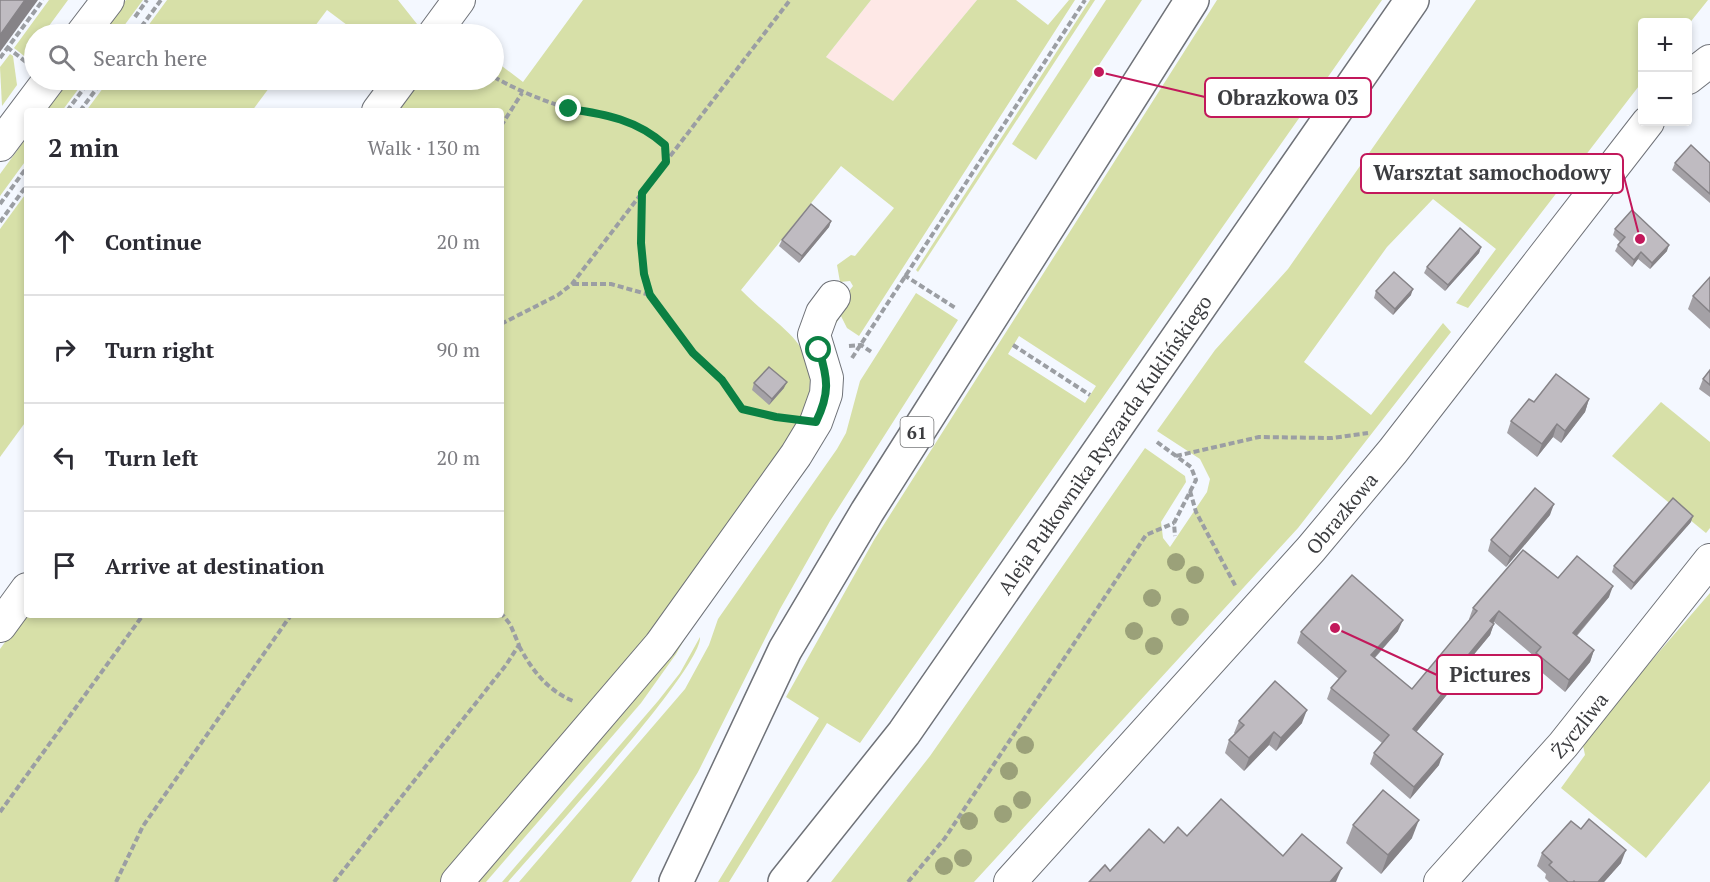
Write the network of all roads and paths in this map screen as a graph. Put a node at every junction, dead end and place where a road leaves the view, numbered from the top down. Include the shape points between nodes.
1 (43, 0) edge
2 (108, 0) edge
3 (160, 0) edge
4 (459, 0) edge
5 (790, 0) edge
6 (1192, 0) edge
7 (1412, 0) edge
8 (24, 24) edge
9 (24, 24) edge
10 (90, 24) edge
11 (143, 24) edge
12 (441, 24) edge
13 (7, 47) junction
14 (0, 58) edge
15 (24, 60) edge
16 (1710, 61) edge
17 (1692, 75) edge
18 (504, 83) edge
19 (41, 90) edge
20 (83, 90) edge
21 (96, 90) edge
22 (394, 90) edge
23 (522, 93) junction
24 (28, 108) edge
25 (69, 108) edge
26 (82, 108) edge
27 (380, 108) edge
28 (24, 113) edge
29 (504, 121) edge
30 (1645, 126) edge
31 (0, 145) edge
32 (666, 162) junction
33 (24, 171) edge
34 (24, 189) edge
35 (642, 193) junction
36 (0, 204) edge
37 (0, 222) edge
38 (904, 275) dead end
39 (572, 284) junction
40 (650, 295) junction
41 (834, 297) dead end
42 (957, 309) dead end
43 (504, 322) edge
44 (1013, 345) dead end
45 (1090, 395) dead end
46 (816, 422) junction
47 (1379, 431) dead end
48 (1157, 442) dead end
49 (1176, 456) junction
50 (1190, 491) junction
51 (1174, 523) junction
52 (1175, 536) dead end
53 (1710, 560) edge
54 (24, 593) edge
55 (1240, 597) dead end
56 (504, 617) edge
57 (141, 618) edge
58 (289, 618) edge
59 (0, 626) edge
60 (519, 645) junction
61 (599, 716) junction
62 (0, 812) edge
63 (116, 882) edge
64 (334, 882) edge
65 (457, 882) edge
66 (676, 882) edge
67 (785, 882) edge
68 (908, 882) edge
69 (1010, 882) edge
70 (1440, 882) edge

1 - 8 path
2 - 10 street
3 - 11 path
4 - 12 street
5 - 32 path
6 - 66 main road, 61 via 867,512 785,650
7 - 67 main road, Aleja Pułkownika Ryszarda Kuklińskiego via 904,733
9 - 13 path
13 - 14 path
13 - 15 path
16 - 17 street
18 - 23 path
19 - 24 street
20 - 25 path
21 - 26 path
22 - 27 street
23 - 29 path
23 - 32 path via 569,109 627,121 651,132 665,145
28 - 31 street
30 - 69 street, Obrazkowa via 1393,450 1311,549
32 - 35 path
33 - 36 path
34 - 37 path
35 - 39 path
35 - 40 path via 641,243
38 - 42 path
39 - 40 path via 610,284
39 - 43 path
40 - 46 path via 742,409
41 - 46 street via 814,335 827,378
44 - 45 path
46 - 61 street via 796,456 660,645
47 - 49 path via 1332,438 1259,437
48 - 49 path
49 - 50 path via 1191,467 1196,480
50 - 51 path
50 - 55 path via 1196,512
51 - 52 path
51 - 68 path via 1146,535 945,838
53 - 70 street, Życzliwa via 1563,745
54 - 59 street
56 - 60 path
57 - 62 path
58 - 63 path via 143,825
60 - 61 path via 529,665 558,695
60 - 64 path
61 - 65 street

